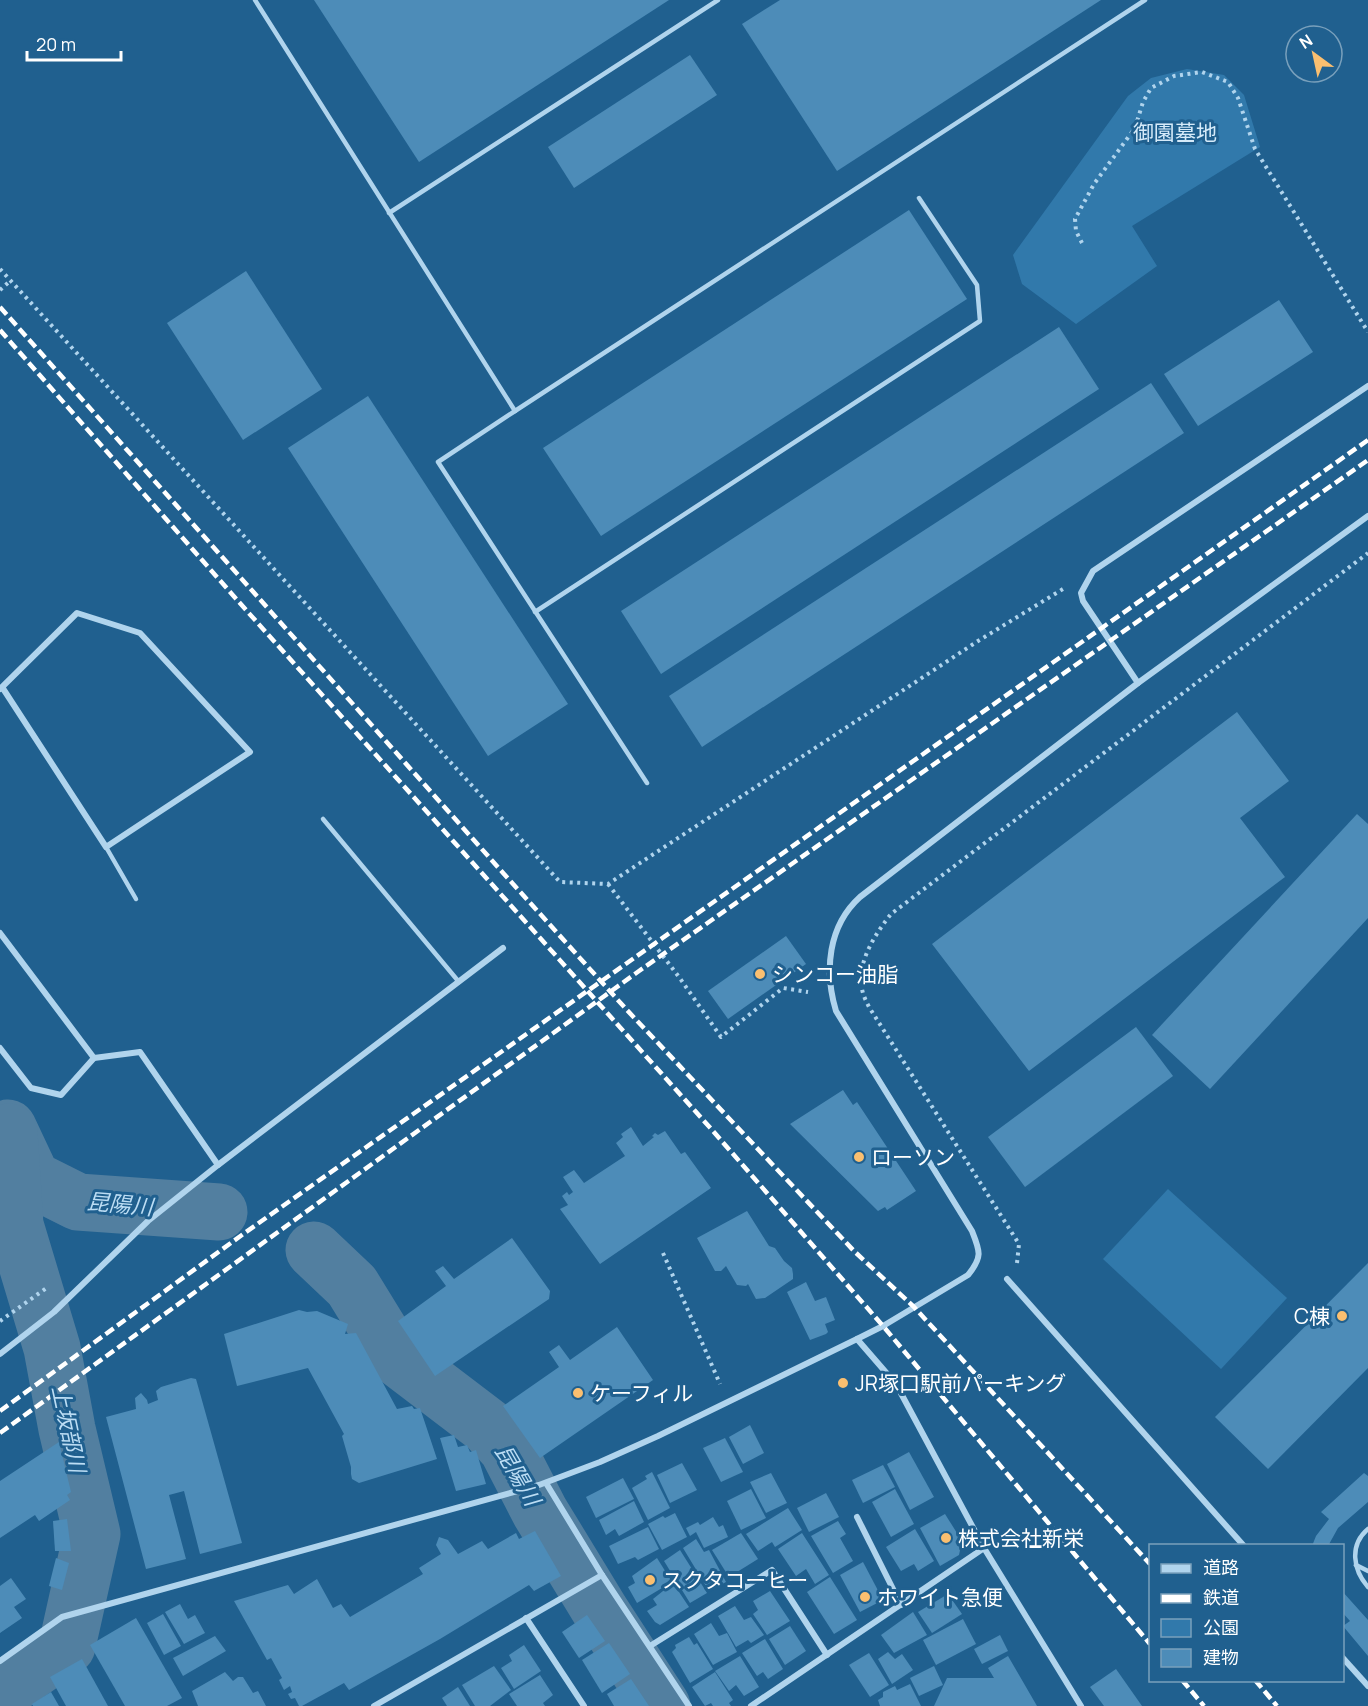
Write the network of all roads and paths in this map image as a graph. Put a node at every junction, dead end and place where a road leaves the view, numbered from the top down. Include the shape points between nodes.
1 (255, 0) edge
2 (718, 0) edge
3 (1145, 0) edge
4 (919, 198) dead end
5 (390, 213) junction
6 (1082, 243) dead end
7 (0, 269) edge
8 (10, 281) junction
9 (0, 290) edge
10 (1368, 332) edge
11 (1368, 386) edge
12 (515, 411) junction
13 (1368, 516) edge
14 (1368, 553) edge
15 (1094, 571) junction
16 (535, 612) junction
17 (1138, 683) junction
18 (1, 688) edge
19 (646, 783) dead end
20 (323, 819) dead end
21 (106, 847) junction
22 (608, 884) junction
23 (136, 898) dead end
24 (0, 933) edge
25 (503, 948) dead end
26 (459, 982) junction
27 (808, 992) dead end
28 (0, 1048) edge
29 (94, 1058) junction
30 (218, 1165) junction
31 (663, 1253) dead end
32 (1007, 1279) dead end
33 (48, 1287) dead end
34 (1015, 1288) junction
35 (0, 1321) edge
36 (857, 1339) junction
37 (0, 1354) edge
38 (728, 1401) junction
39 (543, 1484) junction
40 (857, 1517) dead end
41 (1368, 1529) edge
42 (1243, 1544) edge
43 (984, 1548) junction
44 (1356, 1565) junction
45 (1368, 1571) edge
46 (600, 1576) junction
47 (1368, 1587) edge
48 (901, 1605) junction
49 (526, 1618) junction
50 (650, 1646) junction
51 (828, 1655) junction
52 (1344, 1659) edge
53 (0, 1661) edge
54 (1368, 1686) edge
55 (374, 1706) edge
56 (584, 1706) edge
57 (689, 1706) edge
58 (751, 1706) edge
59 (1081, 1706) edge

1 - 5 lane
2 - 5 lane
3 - 12 lane
4 - 16 lane via 977,285 980,321
5 - 12 lane
6 - 10 path via 1075,219 1094,184 1135,128 1151,88 1174,76 1202,72 1228,82 1238,98 1255,150
7 - 8 path
8 - 9 path
8 - 22 path via 560,882
11 - 15 street
12 - 16 lane via 438,462
13 - 17 street
14 - 34 path via 891,914 876,933 863,965 861,987 869,1007 1019,1244
15 - 17 street via 1086,582 1083,601
15 - 22 path via 978,641
16 - 19 lane
17 - 36 street via 860,897 848,908 834,935 829,982 836,1011 972,1231 980,1257 968,1275
18 - 21 street
18 - 21 street via 77,613 140,633 250,752
20 - 26 lane
21 - 23 lane
22 - 27 path via 721,1037 783,988
24 - 29 street
25 - 26 street
26 - 30 street
28 - 29 street via 31,1088 61,1095
29 - 30 street via 140,1052
30 - 37 street via 148,1221 54,1312
31 - 38 path
32 - 34 street
33 - 35 path
34 - 42 street
36 - 38 street
36 - 43 street via 896,1384
38 - 39 street via 658,1436
39 - 46 street
39 - 53 street via 62,1617
40 - 48 street
41 - 44 lane via 1356,1545
43 - 48 street
43 - 59 street
44 - 45 lane
44 - 47 lane
46 - 49 street
46 - 50 street
48 - 51 street
49 - 55 street
49 - 56 street
50 - 51 street via 772,1570
50 - 57 street
51 - 58 street
52 - 54 street

